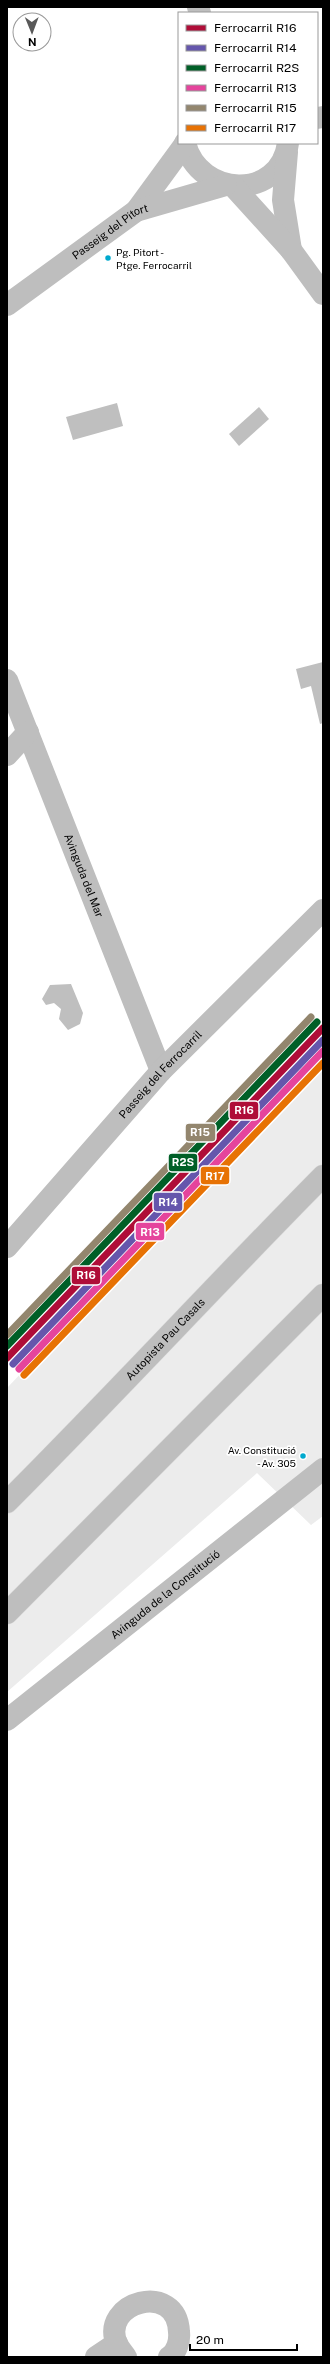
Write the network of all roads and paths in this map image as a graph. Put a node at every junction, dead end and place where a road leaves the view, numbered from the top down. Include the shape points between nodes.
1 (185, 144) edge
2 (287, 147) edge
3 (230, 186) junction
4 (136, 211) junction
5 (291, 250) junction
6 (323, 294) edge
7 (7, 305) edge
8 (7, 680) edge
9 (28, 732) junction
10 (7, 755) edge
11 (323, 910) edge
12 (161, 1071) junction
13 (323, 1176) edge
14 (7, 1246) edge
15 (323, 1295) edge
16 (323, 1469) edge
17 (7, 1502) edge
18 (7, 1613) edge
19 (7, 1720) edge
20 (121, 2350) edge
21 (96, 2357) edge
22 (169, 2357) edge

1 - 3 main road via 190,158 199,171 212,180
1 - 4 main road
2 - 3 main road, Passeig del Pitort via 279,166 266,177 251,185
2 - 5 main road via 283,200
3 - 4 main road, Passeig del Pitort
3 - 5 main road
4 - 7 main road, Passeig del Pitort
5 - 6 main road
8 - 9 main road, Avinguda del Mar
9 - 10 main road
9 - 12 main road, Avinguda del Mar
11 - 12 main road, Passeig del Ferrocarril
12 - 14 main road, Passeig del Ferrocarril
13 - 17 main road, Autopista Pau Casals
15 - 18 main road
16 - 19 main road, Avinguda de la Constitució
20 - 21 main road
20 - 22 main road via 116,2326 123,2312 137,2302 154,2301 170,2309 179,2323 180,2340

